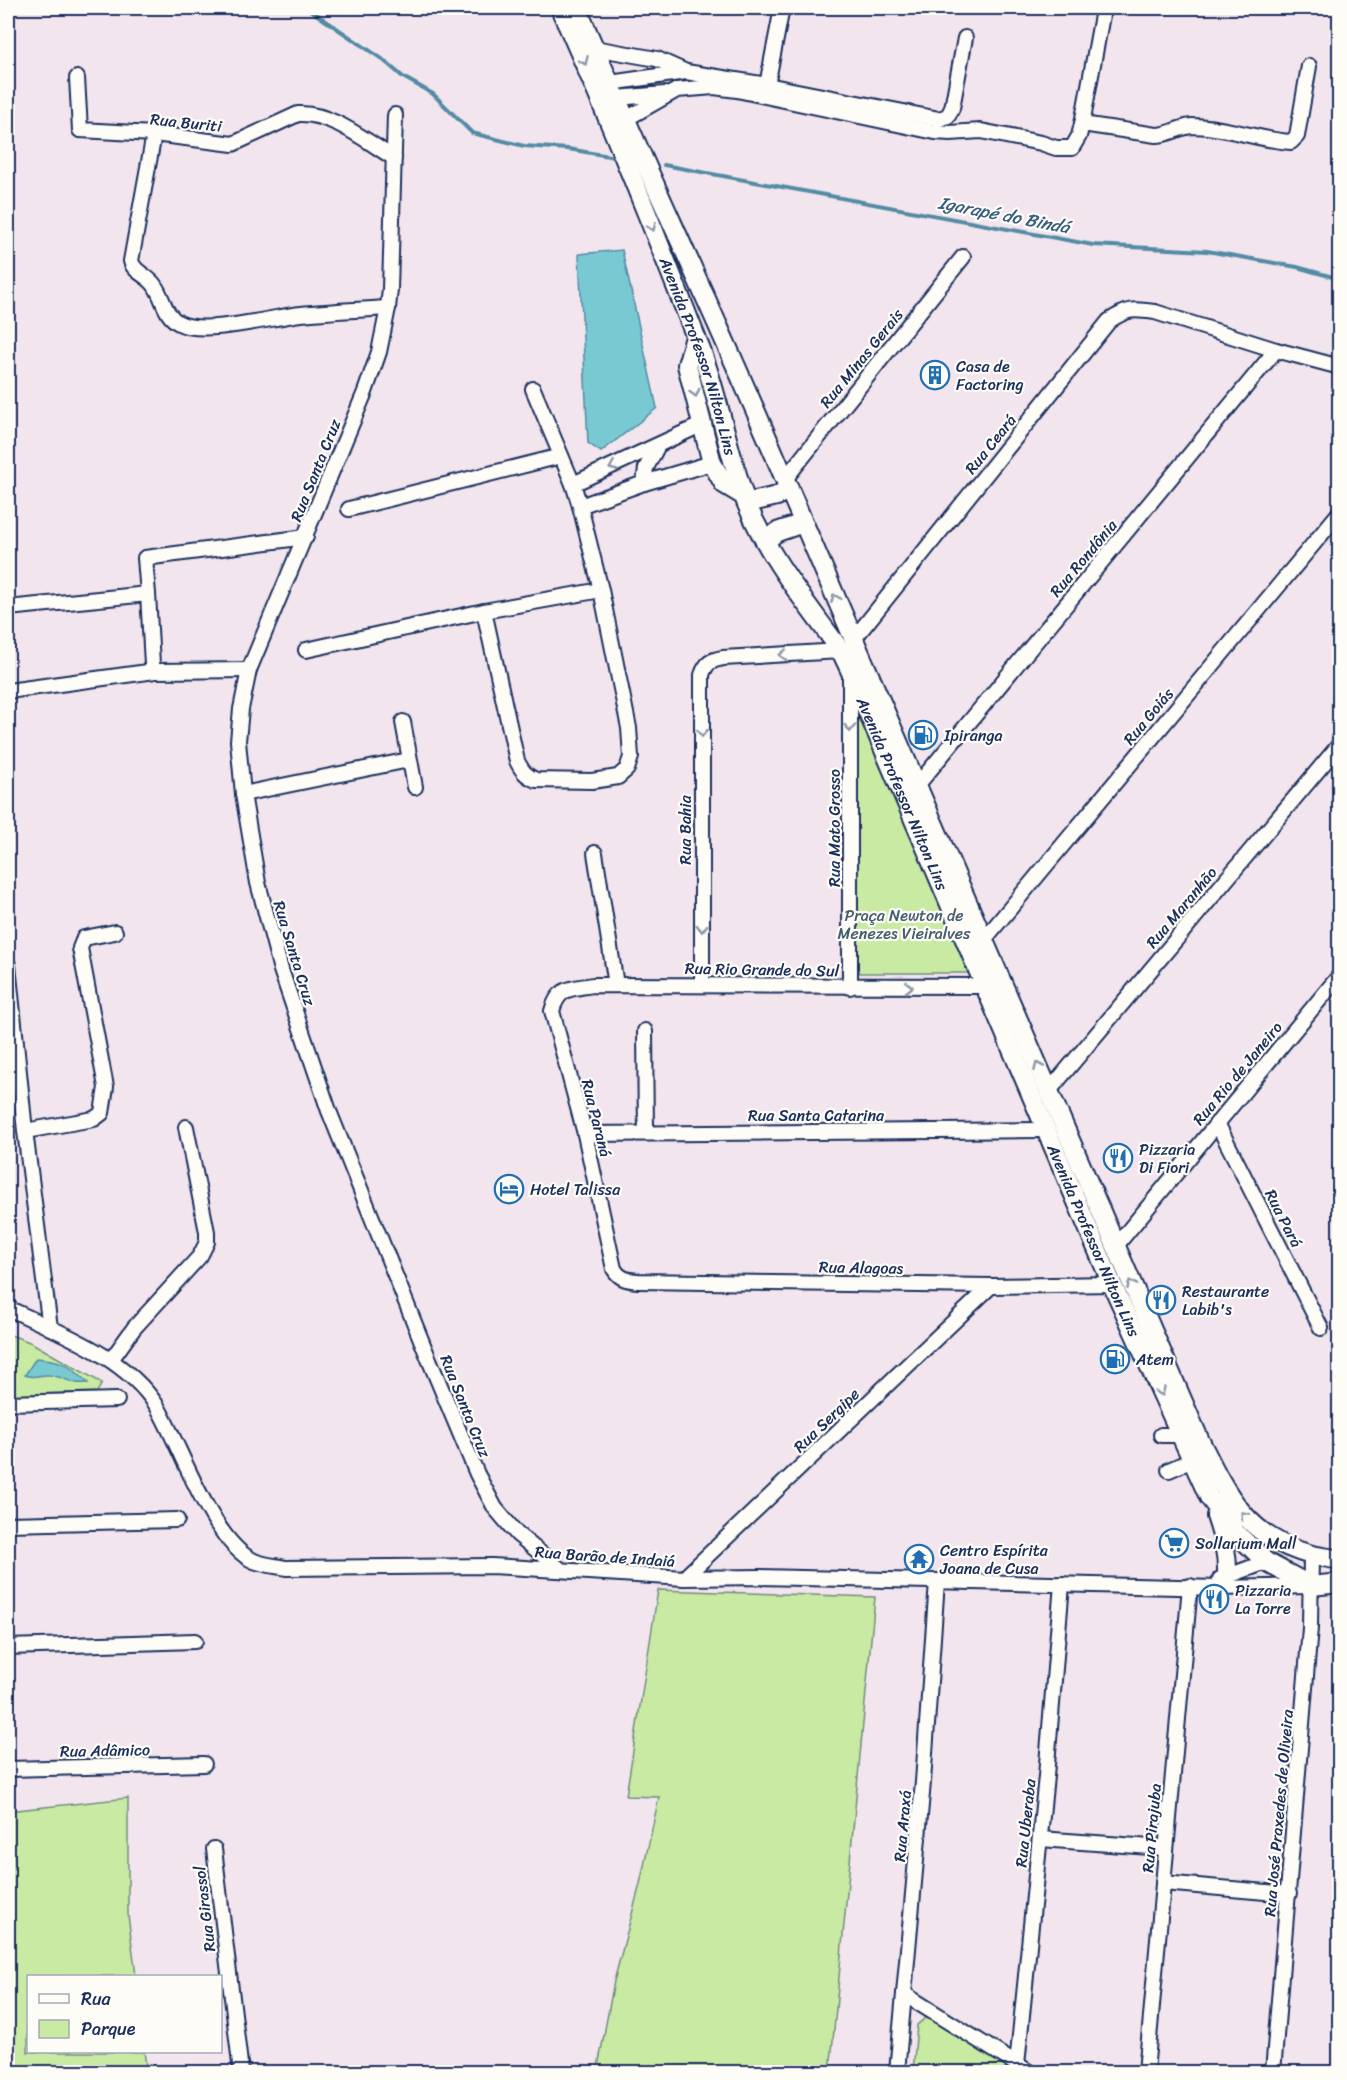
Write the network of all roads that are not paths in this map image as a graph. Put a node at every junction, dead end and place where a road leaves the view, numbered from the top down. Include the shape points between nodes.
1 (560, 8) edge
2 (577, 8) edge
3 (782, 8) edge
4 (1103, 10) dead end
5 (965, 38) dead end
6 (594, 48) junction
7 (1309, 66) dead end
8 (686, 72) junction
9 (76, 78) dead end
10 (767, 85) junction
11 (613, 91) junction
12 (667, 94) junction
13 (395, 116) dead end
14 (626, 119) junction
15 (1082, 124) junction
16 (154, 134) junction
17 (629, 146) junction
18 (394, 158) junction
19 (963, 257) dead end
20 (388, 308) junction
21 (695, 337) junction
22 (1276, 350) junction
23 (1340, 367) edge
24 (533, 389) dead end
25 (704, 424) junction
26 (657, 447) junction
27 (561, 456) junction
28 (712, 463) junction
29 (644, 483) junction
30 (573, 484) junction
31 (787, 484) junction
32 (746, 500) junction
33 (580, 506) junction
34 (349, 509) dead end
35 (1340, 512) edge
36 (803, 523) junction
37 (306, 537) junction
38 (765, 541) junction
39 (601, 590) junction
40 (148, 594) junction
41 (8, 608) edge
42 (484, 611) junction
43 (847, 646) junction
44 (306, 650) dead end
45 (152, 664) dead end
46 (249, 670) junction
47 (850, 670) junction
48 (8, 691) edge
49 (403, 722) dead end
50 (1340, 744) edge
51 (409, 760) junction
52 (415, 787) dead end
53 (915, 788) junction
54 (243, 794) junction
55 (595, 853) dead end
56 (115, 932) dead end
57 (983, 940) junction
58 (8, 964) edge
59 (1340, 975) edge
60 (616, 985) junction
61 (702, 985) junction
62 (850, 987) junction
63 (985, 987) junction
64 (552, 1011) joint
65 (645, 1030) dead end
66 (1048, 1090) junction
67 (1217, 1123) junction
68 (186, 1127) dead end
69 (1046, 1130) junction
70 (25, 1131) junction
71 (646, 1133) junction
72 (585, 1134) junction
73 (1115, 1246) junction
74 (614, 1269) joint
75 (1112, 1284) junction
76 (991, 1286) junction
77 (8, 1308) edge
78 (50, 1328) junction
79 (1321, 1328) dead end
80 (111, 1360) junction
81 (117, 1400) dead end
82 (8, 1403) edge
83 (1161, 1435) dead end
84 (1181, 1435) junction
85 (1192, 1460) junction
86 (1169, 1470) dead end
87 (1209, 1497) junction
88 (177, 1520) dead end
89 (8, 1524) edge
90 (1311, 1555) junction
91 (1340, 1560) edge
92 (1266, 1562) junction
93 (561, 1570) junction
94 (1227, 1577) junction
95 (684, 1578) junction
96 (937, 1581) junction
97 (1340, 1583) edge
98 (1062, 1584) junction
99 (1190, 1586) junction
100 (1311, 1586) junction
101 (1205, 1587) junction
102 (195, 1641) dead end
103 (8, 1647) edge
104 (204, 1764) dead end
105 (8, 1769) edge
106 (1040, 1839) junction
107 (1165, 1848) junction
108 (214, 1850) dead end
109 (1163, 1883) junction
110 (1289, 1894) junction
111 (904, 1994) junction
112 (1023, 2069) edge
113 (241, 2073) edge
114 (897, 2073) edge
115 (1146, 2073) edge
116 (1273, 2073) edge

1 -> 17 main road, Avenida Professor Nilton Lins
2 - 6 main road, Avenida Professor Nilton Lins
3 - 10 street
4 - 15 street
5 - 10 street via 952,108 948,116 939,119
6 - 8 street via 657,59
6 - 11 main road, Avenida Professor Nilton Lins
7 - 15 street via 1297,136 1291,142 1209,127 1190,126 1156,135
8 - 10 street
8 - 11 street
9 - 16 street, Rua Buriti via 80,130
11 - 12 street
11 - 14 main road, Avenida Professor Nilton Lins
12 - 14 street
12 - 15 street via 695,88 737,90 934,132 981,131 1056,148 1072,148
13 - 18 street, Rua Santa Cruz
14 - 17 main road, Avenida Professor Nilton Lins
16 - 18 street, Rua Buriti via 233,144 308,113 331,120
16 - 20 street via 130,261 156,287 172,318 181,324 205,327 300,314
17 -> 21 main road, Avenida Professor Nilton Lins via 630,173
17 - 31 main road, Avenida Professor Nilton Lins via 649,174
18 - 20 street, Rua Santa Cruz
19 - 31 street, Rua Minas Gerais
20 - 37 street, Rua Santa Cruz via 365,392
21 -> 25 main road via 687,365
21 - 32 main road, Avenida Professor Nilton Lins
22 - 23 street
22 - 43 street, Rua Ceará via 1155,312 1123,312 1109,321
22 - 53 street, Rua Rondônia
24 - 27 street
25 - 26 street
25 - 28 main road
26 - 29 street via 646,468
26 -> 30 street
27 - 30 street
27 - 34 street
28 - 29 street
28 - 32 main road via 724,484
29 - 33 street
30 - 33 street
31 - 32 main road via 777,496
31 - 36 main road, Avenida Professor Nilton Lins
32 - 38 main road, Avenida Professor Nilton Lins
33 - 39 street
35 - 57 street, Rua Goiás
36 - 38 main road
43 -> 36 main road, Avenida Professor Nilton Lins
37 - 40 street via 145,558
37 - 46 street, Rua Santa Cruz
38 - 43 main road, Avenida Professor Nilton Lins
39 - 42 street
39 - 42 street via 629,728 631,757 627,769 618,777 592,782 536,780 522,770
40 - 41 street
40 - 45 street
42 - 44 street
43 - 47 main road, Avenida Professor Nilton Lins
43 - 53 main road, Avenida Professor Nilton Lins
43 -> 61 street, Rua Bahia via 712,660 705,666
46 - 48 street via 155,671
46 - 54 street, Rua Santa Cruz via 238,741
47 -> 62 street, Rua Mato Grosso
47 - 63 main road, Avenida Professor Nilton Lins
49 - 51 street
50 - 66 street, Rua Maranhão
51 - 52 street
51 - 54 street
53 - 57 main road, Avenida Professor Nilton Lins
54 - 93 street, Rua Santa Cruz via 258,883 281,970 329,1111 426,1352 495,1508 517,1534
55 - 60 street
56 - 70 street via 88,937 80,948 106,1087 102,1113 94,1119
66 -> 57 main road, Avenida Professor Nilton Lins
58 - 70 street
59 - 67 street, Rua Rio de Janeiro
60 - 61 street, Rua Rio Grande do Sul
60 - 64 street, Rua Rio Grande do Sul via 566,989 558,995
61 - 62 street, Rua Rio Grande do Sul
62 -> 63 street, Rua Rio Grande do Sul
63 - 69 main road, Avenida Professor Nilton Lins
64 - 72 street, Rua Paraná
65 - 71 street
66 - 73 main road, Avenida Professor Nilton Lins
67 - 73 street, Rua Rio de Janeiro
67 - 79 street, Rua Pará
68 - 80 street via 207,1242 200,1256 134,1328
69 - 71 street, Rua Santa Catarina
69 - 75 main road, Avenida Professor Nilton Lins
70 - 78 street
71 - 72 street, Rua Santa Catarina
72 - 74 street, Rua Paraná
90 -> 73 main road, Avenida Professor Nilton Lins via 1278,1542 1246,1520 1224,1490
74 - 76 street, Rua Alagoas via 618,1276 638,1281
75 - 76 street, Rua Alagoas
75 -> 84 main road, Avenida Professor Nilton Lins
76 - 95 street, Rua Sergipe
77 - 78 street, Rua Barão de Indaiá
78 - 80 street, Rua Barão de Indaiá
80 - 93 street, Rua Barão de Indaiá via 147,1390 167,1423 210,1515 231,1543 254,1561 286,1568
81 - 82 street
83 - 84 street
84 - 85 main road, Avenida Professor Nilton Lins
85 - 86 street
85 - 87 main road, Avenida Professor Nilton Lins
87 - 92 main road, Avenida Professor Nilton Lins via 1236,1533
87 - 94 main road via 1225,1543
88 - 89 street
90 - 91 main road, Avenida Professor Nilton Lins
90 - 100 street, Rua José Praxedes de Oliveira
92 - 94 street, Rua Barão de Indaiá
92 - 100 main road, Avenida Professor Nilton Lins
93 - 95 street, Rua Barão de Indaiá
94 - 101 street, Rua Barão de Indaiá
95 - 96 street, Rua Barão de Indaiá
96 - 98 street, Rua Barão de Indaiá
96 - 111 street, Rua Araxá
97 - 100 main road
98 - 99 street, Rua Barão de Indaiá
98 - 106 street, Rua Uberaba
99 - 101 street, Rua Barão de Indaiá
99 - 107 street, Rua Pirajuba
100 - 101 street, Rua Barão de Indaiá
100 - 110 street, Rua José Praxedes de Oliveira
102 - 103 street
104 - 105 street, Rua Adâmico
106 - 107 street
106 - 112 street, Rua Uberaba
107 - 109 street, Rua Pirajuba
108 - 113 street, Rua Girassol
109 - 110 street
109 - 115 street, Rua Pirajuba
110 - 116 street, Rua José Praxedes de Oliveira
111 - 112 street
111 - 114 street, Rua Araxá

